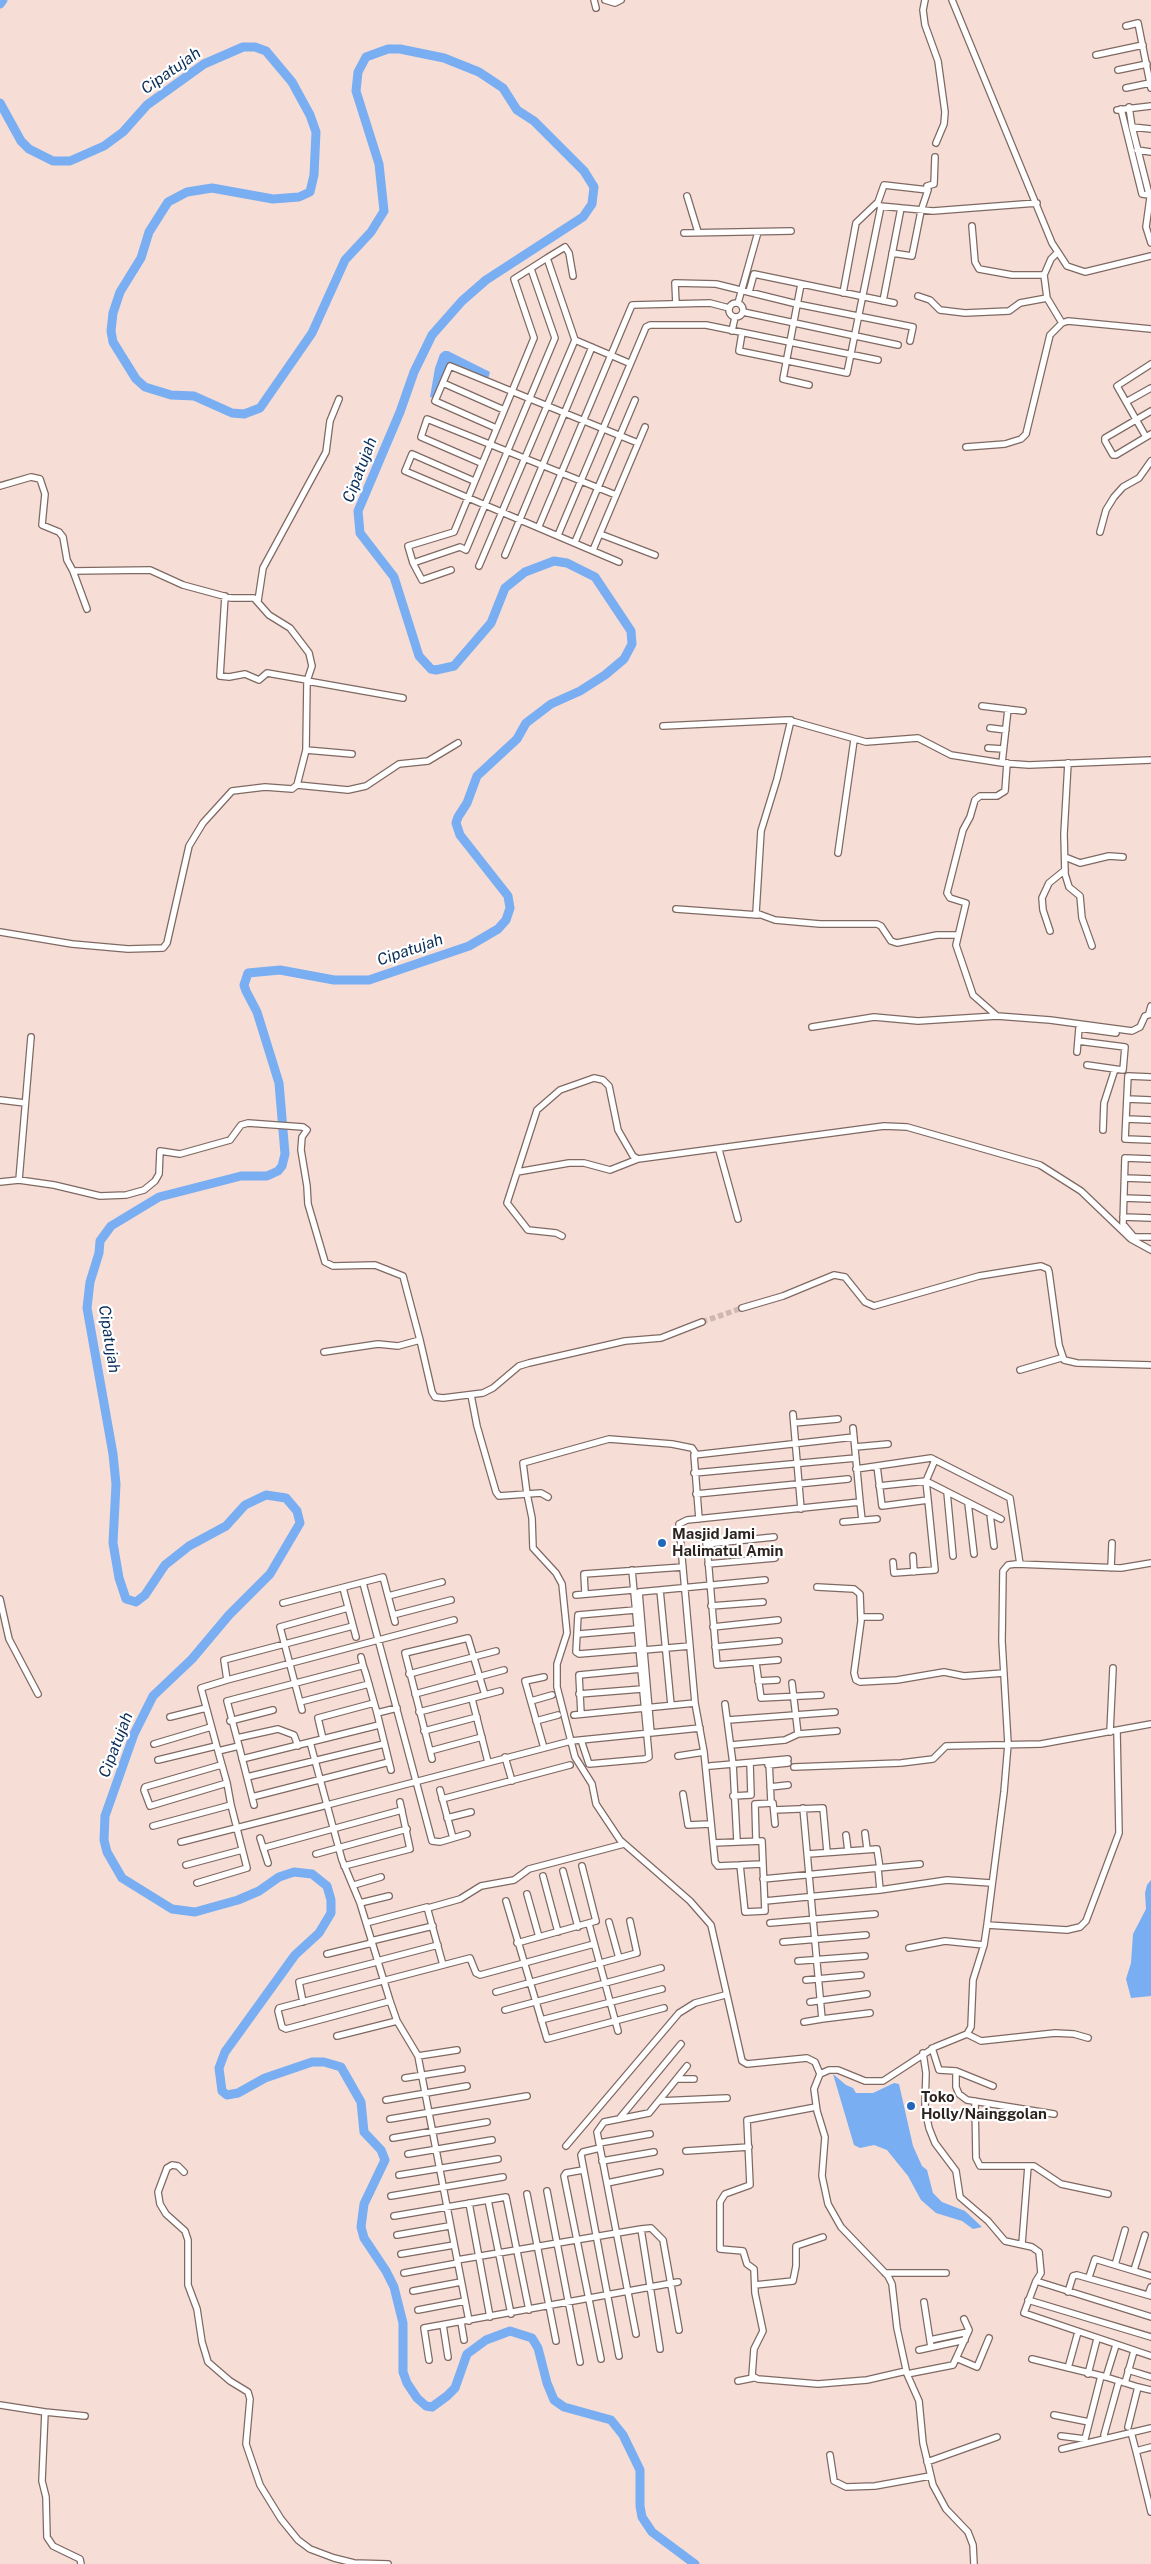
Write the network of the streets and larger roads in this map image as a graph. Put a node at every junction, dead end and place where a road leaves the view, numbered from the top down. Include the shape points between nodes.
1 (594, 0) edge
2 (605, 0) edge
3 (621, 0) edge
4 (926, 0) edge
5 (952, 0) edge
6 (596, 8) dead end
7 (1126, 26) dead end
8 (1143, 45) junction
9 (1096, 55) dead end
10 (1147, 64) junction
11 (1118, 70) dead end
12 (1150, 83) edge
13 (1126, 88) dead end
14 (1151, 88) edge
15 (1151, 106) edge
16 (1130, 107) junction
17 (1132, 127) junction
18 (1151, 129) edge
19 (936, 143) dead end
20 (1137, 150) junction
21 (1151, 152) edge
22 (935, 156) dead end
23 (1144, 175) junction
24 (1151, 176) edge
25 (1144, 187) junction
26 (928, 190) junction
27 (687, 196) dead end
28 (1150, 197) edge
29 (1037, 203) junction
30 (878, 205) junction
31 (901, 208) junction
32 (921, 211) junction
33 (972, 226) dead end
34 (791, 231) dead end
35 (698, 232) junction
36 (758, 232) junction
37 (684, 233) dead end
38 (1151, 243) edge
39 (892, 253) junction
40 (1057, 253) junction
41 (1151, 256) edge
42 (547, 258) junction
43 (531, 269) junction
44 (1044, 275) junction
45 (573, 276) dead end
46 (801, 284) junction
47 (741, 290) junction
48 (749, 292) junction
49 (843, 294) junction
50 (918, 296) dead end
51 (863, 297) junction
52 (1047, 298) junction
53 (883, 301) junction
54 (738, 303) junction
55 (894, 303) dead end
56 (676, 304) junction
57 (797, 304) junction
58 (729, 308) junction
59 (743, 312) junction
60 (735, 316) junction
61 (859, 317) junction
62 (794, 322) junction
63 (1062, 322) junction
64 (1151, 329) edge
65 (732, 331) junction
66 (742, 333) junction
67 (855, 336) junction
68 (575, 340) junction
69 (910, 341) dead end
70 (790, 342) junction
71 (898, 345) dead end
72 (592, 347) junction
73 (851, 354) junction
74 (611, 355) junction
75 (878, 360) dead end
76 (786, 361) junction
77 (629, 363) junction
78 (1151, 364) edge
79 (443, 383) junction
80 (809, 385) dead end
81 (1151, 388) edge
82 (511, 391) junction
83 (530, 398) junction
84 (339, 399) dead end
85 (634, 400) dead end
86 (1126, 402) junction
87 (548, 406) junction
88 (504, 410) junction
89 (1151, 411) edge
90 (565, 413) junction
91 (1136, 420) junction
92 (584, 421) junction
93 (645, 427) dead end
94 (496, 428) junction
95 (602, 428) junction
96 (1149, 435) edge
97 (620, 436) junction
98 (638, 443) junction
99 (489, 445) junction
100 (966, 448) dead end
101 (507, 452) junction
102 (526, 459) junction
103 (1151, 461) edge
104 (481, 463) junction
105 (543, 466) junction
106 (562, 473) junction
107 (580, 480) junction
108 (474, 481) junction
109 (0, 486) edge
110 (598, 488) junction
111 (616, 495) junction
112 (467, 497) junction
113 (486, 504) junction
114 (503, 512) junction
115 (521, 519) junction
116 (539, 526) junction
117 (1100, 532) dead end
118 (600, 534) junction
119 (558, 535) junction
120 (575, 542) junction
121 (593, 550) junction
122 (505, 555) dead end
123 (655, 555) dead end
124 (619, 562) dead end
125 (413, 563) junction
126 (479, 566) dead end
127 (451, 570) dead end
128 (73, 571) junction
129 (225, 596) junction
130 (258, 601) junction
131 (87, 609) dead end
132 (307, 680) junction
133 (403, 698) dead end
134 (982, 706) dead end
135 (1008, 710) junction
136 (1023, 711) dead end
137 (791, 720) junction
138 (663, 726) dead end
139 (990, 728) dead end
140 (1006, 730) junction
141 (854, 740) junction
142 (458, 743) dead end
143 (988, 748) dead end
144 (1004, 749) junction
145 (306, 750) junction
146 (352, 754) dead end
147 (1151, 760) edge
148 (1005, 763) junction
149 (1068, 763) junction
150 (297, 785) junction
151 (838, 853) dead end
152 (1065, 857) junction
153 (1123, 857) dead end
154 (1065, 870) junction
155 (676, 909) dead end
156 (758, 916) junction
157 (1050, 931) dead end
158 (0, 932) edge
159 (957, 935) junction
160 (1092, 946) dead end
161 (1151, 1006) edge
162 (1150, 1014) edge
163 (997, 1016) junction
164 (812, 1027) dead end
165 (1127, 1034) dead end
166 (31, 1037) dead end
167 (1078, 1041) junction
168 (1076, 1052) dead end
169 (1087, 1065) dead end
170 (1115, 1069) junction
171 (1123, 1070) junction
172 (1128, 1076) junction
173 (1151, 1077) edge
174 (1127, 1099) junction
175 (0, 1100) edge
176 (1151, 1100) edge
177 (25, 1103) junction
178 (1126, 1119) junction
179 (1151, 1120) edge
180 (1103, 1130) dead end
181 (1151, 1140) edge
182 (719, 1150) junction
183 (1151, 1159) edge
184 (638, 1160) junction
185 (517, 1172) junction
186 (1125, 1178) junction
187 (1151, 1179) edge
188 (19, 1180) junction
189 (0, 1182) edge
190 (1124, 1198) junction
191 (1151, 1198) edge
192 (1123, 1217) junction
193 (1151, 1218) edge
194 (738, 1219) dead end
195 (562, 1236) dead end
196 (1151, 1238) edge
197 (1151, 1250) edge
198 (742, 1308) tunnel mouth
199 (702, 1322) tunnel mouth
200 (420, 1340) junction
201 (324, 1352) dead end
202 (1061, 1358) junction
203 (1151, 1365) edge
204 (1020, 1370) dead end
205 (471, 1395) junction
206 (793, 1414) dead end
207 (838, 1419) dead end
208 (794, 1423) junction
209 (853, 1428) dead end
210 (854, 1437) junction
211 (795, 1443) junction
212 (888, 1444) dead end
213 (855, 1447) junction
214 (696, 1454) junction
215 (856, 1458) junction
216 (935, 1460) junction
217 (797, 1464) junction
218 (877, 1466) junction
219 (856, 1469) junction
220 (694, 1473) junction
221 (848, 1480) dead end
222 (926, 1481) junction
223 (799, 1484) junction
224 (879, 1486) junction
225 (947, 1492) junction
226 (527, 1494) junction
227 (696, 1494) junction
228 (548, 1497) dead end
229 (928, 1500) junction
230 (860, 1502) junction
231 (968, 1503) junction
232 (801, 1509) junction
233 (990, 1514) junction
234 (699, 1519) junction
235 (877, 1519) dead end
236 (1000, 1519) dead end
237 (862, 1520) junction
238 (843, 1522) dead end
239 (706, 1534) dead end
240 (774, 1537) dead end
241 (1112, 1543) dead end
242 (706, 1544) junction
243 (1016, 1545) junction
244 (994, 1546) dead end
245 (974, 1554) dead end
246 (913, 1556) dead end
247 (953, 1556) dead end
248 (775, 1558) dead end
249 (893, 1562) dead end
250 (1151, 1563) edge
251 (708, 1564) junction
252 (1012, 1564) junction
253 (1020, 1564) junction
254 (683, 1567) junction
255 (1111, 1568) junction
256 (634, 1570) junction
257 (914, 1572) junction
258 (765, 1580) dead end
259 (363, 1582) junction
260 (442, 1582) dead end
261 (710, 1585) junction
262 (817, 1587) dead end
263 (343, 1588) junction
264 (684, 1588) junction
265 (633, 1590) junction
266 (660, 1590) junction
267 (585, 1593) junction
268 (576, 1594) dead end
269 (388, 1596) junction
270 (0, 1598) edge
271 (451, 1600) dead end
272 (762, 1602) dead end
273 (284, 1604) dead end
274 (711, 1606) junction
275 (348, 1608) junction
276 (635, 1610) junction
277 (394, 1615) junction
278 (861, 1617) junction
279 (880, 1617) dead end
280 (454, 1620) dead end
281 (778, 1620) dead end
282 (395, 1622) dead end
283 (353, 1626) junction
284 (713, 1627) junction
285 (637, 1629) junction
286 (579, 1634) junction
287 (356, 1637) dead end
288 (378, 1640) junction
289 (779, 1641) dead end
290 (284, 1645) junction
291 (690, 1646) junction
292 (715, 1647) junction
293 (665, 1648) junction
294 (641, 1650) junction
295 (496, 1651) dead end
296 (475, 1656) junction
297 (361, 1658) dead end
298 (778, 1660) dead end
299 (756, 1663) junction
300 (289, 1664) junction
301 (363, 1665) junction
302 (1113, 1668) dead end
303 (641, 1669) junction
304 (504, 1670) dead end
305 (1004, 1673) junction
306 (409, 1674) junction
307 (479, 1676) junction
308 (544, 1677) dead end
309 (228, 1680) junction
310 (777, 1680) dead end
311 (758, 1681) junction
312 (294, 1683) junction
313 (792, 1683) dead end
314 (369, 1684) junction
315 (642, 1689) junction
316 (500, 1691) dead end
317 (38, 1694) dead end
318 (415, 1694) junction
319 (579, 1694) junction
320 (821, 1694) dead end
321 (485, 1695) junction
322 (552, 1695) dead end
323 (793, 1696) junction
324 (472, 1698) junction
325 (531, 1701) junction
326 (300, 1702) junction
327 (374, 1703) junction
328 (695, 1703) junction
329 (725, 1704) dead end
330 (671, 1705) junction
331 (206, 1708) junction
332 (396, 1708) junction
333 (646, 1708) junction
334 (273, 1710) dead end
335 (302, 1710) dead end
336 (419, 1712) junction
337 (835, 1712) dead end
338 (377, 1713) junction
339 (582, 1714) junction
340 (558, 1715) dead end
341 (574, 1715) dead end
342 (795, 1715) junction
343 (170, 1717) dead end
344 (477, 1718) junction
345 (728, 1720) junction
346 (230, 1721) junction
347 (536, 1721) junction
348 (1151, 1724) edge
349 (379, 1725) junction
350 (211, 1727) junction
351 (700, 1728) junction
352 (836, 1731) dead end
353 (1114, 1731) junction
354 (424, 1732) junction
355 (649, 1733) junction
356 (798, 1734) junction
357 (482, 1737) junction
358 (237, 1738) junction
359 (322, 1740) junction
360 (581, 1740) junction
361 (571, 1741) junction
362 (310, 1742) junction
363 (154, 1744) dead end
364 (384, 1744) junction
365 (1008, 1744) junction
366 (731, 1745) junction
367 (238, 1746) junction
368 (298, 1746) junction
369 (544, 1748) junction
370 (217, 1749) junction
371 (430, 1751) junction
372 (704, 1752) junction
373 (678, 1756) dead end
374 (505, 1757) junction
375 (242, 1759) junction
376 (432, 1759) dead end
377 (158, 1760) dead end
378 (315, 1762) junction
379 (389, 1762) junction
380 (488, 1762) junction
381 (750, 1763) junction
382 (769, 1763) junction
383 (733, 1764) junction
384 (221, 1765) junction
385 (570, 1765) dead end
386 (710, 1766) dead end
387 (391, 1770) dead end
388 (247, 1777) junction
389 (320, 1781) junction
390 (512, 1781) junction
391 (416, 1782) junction
392 (226, 1783) junction
393 (788, 1785) dead end
394 (770, 1787) junction
395 (440, 1790) dead end
396 (683, 1794) dead end
397 (751, 1794) junction
398 (733, 1796) junction
399 (252, 1797) junction
400 (442, 1799) junction
401 (400, 1802) dead end
402 (771, 1802) junction
403 (231, 1805) junction
404 (254, 1805) dead end
405 (327, 1805) junction
406 (753, 1806) junction
407 (803, 1808) junction
408 (402, 1810) junction
409 (774, 1810) junction
410 (471, 1812) dead end
411 (447, 1818) junction
412 (710, 1824) junction
413 (775, 1824) dead end
414 (153, 1826) dead end
415 (237, 1828) junction
416 (333, 1828) junction
417 (407, 1829) junction
418 (865, 1833) dead end
419 (467, 1834) dead end
420 (846, 1835) dead end
421 (260, 1838) dead end
422 (453, 1838) junction
423 (756, 1840) junction
424 (737, 1841) junction
425 (182, 1842) dead end
426 (712, 1843) junction
427 (624, 1844) junction
428 (263, 1848) junction
429 (338, 1848) junction
430 (867, 1849) junction
431 (242, 1850) junction
432 (848, 1851) junction
433 (827, 1852) junction
434 (316, 1854) dead end
435 (808, 1854) junction
436 (268, 1862) dead end
437 (762, 1864) junction
438 (920, 1864) dead end
439 (186, 1865) dead end
440 (740, 1865) junction
441 (344, 1866) junction
442 (582, 1866) dead end
443 (879, 1868) junction
444 (563, 1871) dead end
445 (810, 1874) junction
446 (543, 1876) dead end
447 (381, 1877) dead end
448 (764, 1879) junction
449 (991, 1882) junction
450 (197, 1883) dead end
451 (354, 1885) junction
452 (880, 1890) junction
453 (527, 1894) dead end
454 (388, 1896) dead end
455 (811, 1896) junction
456 (506, 1901) dead end
457 (765, 1901) junction
458 (360, 1903) junction
459 (428, 1908) junction
460 (875, 1914) dead end
461 (812, 1919) junction
462 (630, 1921) dead end
463 (609, 1922) dead end
464 (366, 1923) junction
465 (770, 1923) dead end
466 (589, 1924) junction
467 (987, 1925) junction
468 (433, 1926) junction
469 (578, 1927) junction
470 (558, 1932) junction
471 (866, 1935) dead end
472 (539, 1937) junction
473 (816, 1940) junction
474 (372, 1942) junction
475 (517, 1942) junction
476 (783, 1942) dead end
477 (594, 1944) junction
478 (438, 1945) junction
479 (984, 1945) junction
480 (909, 1948) dead end
481 (327, 1954) dead end
482 (865, 1956) dead end
483 (619, 1958) junction
484 (798, 1960) dead end
485 (817, 1960) junction
486 (377, 1961) junction
487 (525, 1962) junction
488 (600, 1964) junction
489 (443, 1965) junction
490 (661, 1968) dead end
491 (861, 1976) dead end
492 (819, 1978) junction
493 (383, 1980) junction
494 (806, 1980) dead end
495 (530, 1982) junction
496 (605, 1983) junction
497 (662, 1989) dead end
498 (496, 1992) dead end
499 (867, 1994) dead end
500 (726, 1995) junction
501 (821, 2000) junction
502 (390, 2001) junction
503 (303, 2002) junction
504 (536, 2002) junction
505 (610, 2002) junction
506 (810, 2002) dead end
507 (664, 2008) dead end
508 (505, 2010) dead end
509 (870, 2013) dead end
510 (822, 2019) junction
511 (540, 2020) junction
512 (397, 2021) junction
513 (616, 2021) junction
514 (804, 2022) dead end
515 (618, 2031) dead end
516 (967, 2034) junction
517 (337, 2036) dead end
518 (1088, 2038) dead end
519 (681, 2044) dead end
520 (932, 2048) junction
521 (457, 2050) dead end
522 (923, 2054) junction
523 (418, 2056) junction
524 (687, 2066) dead end
525 (462, 2069) dead end
526 (956, 2071) junction
527 (820, 2074) junction
528 (421, 2075) junction
529 (405, 2078) dead end
530 (677, 2079) junction
531 (694, 2079) dead end
532 (467, 2086) dead end
533 (993, 2086) dead end
534 (425, 2093) junction
535 (527, 2096) dead end
536 (727, 2098) dead end
537 (386, 2100) dead end
538 (658, 2101) junction
539 (975, 2101) junction
540 (816, 2107) junction
541 (428, 2112) junction
542 (1054, 2114) dead end
543 (390, 2119) dead end
544 (619, 2119) junction
545 (486, 2122) dead end
546 (432, 2131) junction
547 (650, 2134) dead end
548 (393, 2138) dead end
549 (492, 2140) dead end
550 (566, 2146) dead end
551 (599, 2146) junction
552 (749, 2147) junction
553 (435, 2150) junction
554 (686, 2150) dead end
555 (654, 2152) dead end
556 (408, 2154) dead end
557 (498, 2159) dead end
558 (602, 2161) junction
559 (1028, 2166) junction
560 (438, 2169) junction
561 (583, 2170) junction
562 (184, 2172) dead end
563 (660, 2172) dead end
564 (399, 2175) dead end
565 (503, 2177) dead end
566 (606, 2183) junction
567 (442, 2187) junction
568 (547, 2191) dead end
569 (528, 2194) dead end
570 (1108, 2194) dead end
571 (391, 2196) dead end
572 (488, 2200) junction
573 (469, 2203) junction
574 (445, 2207) junction
575 (394, 2216) dead end
576 (450, 2226) junction
577 (641, 2229) junction
578 (1125, 2230) dead end
579 (616, 2233) junction
580 (397, 2235) dead end
581 (1145, 2235) dead end
582 (596, 2236) junction
583 (823, 2238) dead end
584 (576, 2239) junction
585 (557, 2243) junction
586 (1022, 2244) junction
587 (454, 2245) junction
588 (538, 2246) junction
589 (518, 2249) junction
590 (498, 2253) junction
591 (401, 2254) dead end
592 (479, 2256) junction
593 (457, 2261) junction
594 (1115, 2265) junction
595 (1134, 2270) junction
596 (885, 2272) junction
597 (404, 2273) dead end
598 (946, 2273) dead end
599 (1151, 2276) edge
600 (1089, 2277) junction
601 (1036, 2281) junction
602 (461, 2282) junction
603 (678, 2282) dead end
604 (670, 2284) junction
605 (755, 2285) junction
606 (650, 2287) junction
607 (1151, 2287) edge
608 (413, 2291) dead end
609 (627, 2292) junction
610 (1068, 2292) junction
611 (608, 2295) junction
612 (1150, 2295) edge
613 (588, 2299) junction
614 (1028, 2300) junction
615 (465, 2301) junction
616 (924, 2302) dead end
617 (568, 2303) junction
618 (549, 2306) junction
619 (418, 2310) dead end
620 (529, 2310) junction
621 (511, 2314) junction
622 (490, 2317) junction
623 (1151, 2317) edge
624 (964, 2319) dead end
625 (469, 2321) junction
626 (460, 2322) junction
627 (443, 2325) junction
628 (680, 2330) dead end
629 (968, 2332) junction
630 (1078, 2332) junction
631 (636, 2334) dead end
632 (1151, 2336) edge
633 (989, 2338) dead end
634 (1097, 2339) junction
635 (464, 2340) dead end
636 (930, 2340) junction
637 (965, 2340) junction
638 (556, 2341) dead end
639 (1116, 2345) junction
640 (931, 2347) junction
641 (660, 2349) dead end
642 (919, 2350) dead end
643 (1134, 2351) junction
644 (619, 2356) dead end
645 (1151, 2356) edge
646 (448, 2357) dead end
647 (956, 2358) junction
648 (601, 2359) dead end
649 (1032, 2359) dead end
650 (429, 2360) dead end
651 (580, 2362) dead end
652 (1068, 2368) junction
653 (1128, 2370) junction
654 (906, 2373) junction
655 (1088, 2374) junction
656 (1103, 2376) junction
657 (1151, 2377) edge
658 (753, 2378) junction
659 (738, 2381) dead end
660 (1122, 2382) junction
661 (1138, 2387) junction
662 (1151, 2390) edge
663 (0, 2405) edge
664 (45, 2412) junction
665 (1054, 2415) dead end
666 (85, 2416) dead end
667 (1089, 2422) junction
668 (1151, 2428) edge
669 (1129, 2430) junction
670 (1104, 2435) dead end
671 (1061, 2436) dead end
672 (997, 2437) dead end
673 (1151, 2447) edge
674 (1062, 2449) dead end
675 (1136, 2451) junction
676 (830, 2455) dead end
677 (927, 2462) junction
678 (930, 2476) junction
679 (1151, 2512) edge
680 (81, 2564) edge
681 (388, 2564) edge
682 (974, 2564) edge

1 - 6 street
2 - 3 street via 615,3
4 - 19 street via 923,10 938,61 945,112
5 - 29 street
7 - 8 street via 1138,23
8 - 9 street
8 - 10 street
10 - 11 street
10 - 12 street
12 - 13 street
12 - 14 street
15 - 16 street
16 - 17 street
16 - 25 street via 1119,109
17 - 18 street
17 - 20 street
20 - 21 street
20 - 23 street
22 - 26 street via 934,184 927,186
23 - 24 street
23 - 25 street
25 - 28 street
26 - 30 street via 884,185
26 - 32 street
27 - 35 street
28 - 38 street via 1146,227
29 - 32 street
29 - 40 street
30 - 31 street
30 - 49 street via 856,223
30 - 51 street
31 - 32 street
31 - 39 street
32 - 39 street via 912,256
33 - 44 street via 975,262 979,269 1012,275
34 - 36 street
35 - 36 street
35 - 37 street
36 - 47 street
39 - 53 street
40 - 41 street via 1067,266 1085,272
40 - 44 street
42 - 43 street
42 - 45 street via 565,247
42 - 68 street
43 - 82 street via 514,279 534,338
43 - 83 street via 555,338
44 - 52 street
46 - 48 street via 754,274
46 - 49 street
46 - 57 street
47 - 48 street
47 - 54 street
47 - 56 street via 716,284 676,283
48 - 57 street
49 - 51 street
50 - 52 street via 930,300 940,310 965,314 1009,311 1020,303
51 - 53 street
51 - 61 street
52 - 63 street
53 - 55 street
54 - 58 street
54 - 59 street
56 - 58 street via 710,303
56 - 74 street via 632,305
57 - 61 street
57 - 62 street
58 - 60 street via 730,314
59 - 60 street
59 - 62 street
60 - 65 street
61 - 67 street
61 - 69 street via 913,327
62 - 67 street
62 - 70 street
63 - 64 street
63 - 100 street via 1050,335 1026,434 1005,444
65 - 66 street
65 - 77 street via 706,325 650,325 643,331
66 - 70 street
66 - 76 street via 739,351
67 - 71 street
67 - 73 street
68 - 72 street
68 - 87 street
70 - 73 street
70 - 76 street
72 - 74 street
72 - 90 street
73 - 75 street
73 - 76 street via 847,373
74 - 77 street
74 - 92 street
76 - 80 street via 783,379
77 - 95 street
78 - 86 street via 1117,384
79 - 82 street via 450,366
79 - 88 street
79 - 94 street via 435,401
81 - 86 street
82 - 83 street
82 - 88 street
83 - 87 street
83 - 101 street
84 - 130 street via 330,421 326,452 263,568
85 - 97 street
86 - 91 street
87 - 90 street
87 - 102 street
88 - 94 street
89 - 91 street
90 - 92 street
90 - 105 street
91 - 96 street
91 - 96 street via 1105,438 1112,455
92 - 95 street
92 - 106 street
93 - 98 street
94 - 99 street
95 - 97 street
95 - 107 street
97 - 98 street
97 - 110 street
98 - 111 street
99 - 101 street
99 - 104 street
99 - 104 street via 428,419 420,437
101 - 102 street
101 - 113 street
102 - 105 street
102 - 114 street
103 - 117 street via 1139,478 1114,497 1106,510
104 - 108 street
105 - 106 street
105 - 115 street
106 - 107 street
106 - 116 street
107 - 110 street
107 - 119 street
108 - 112 street
108 - 112 street via 412,454 405,471
109 - 128 street via 31,477 41,480 45,494 42,525 63,536 67,560
110 - 111 street
110 - 120 street
111 - 118 street
112 - 113 street
112 - 125 street via 454,532 408,546
113 - 114 street
113 - 125 street via 466,550 460,547
114 - 115 street
114 - 126 street
115 - 116 street
115 - 122 street
116 - 119 street
118 - 121 street
118 - 123 street
119 - 120 street
120 - 121 street
121 - 124 street
125 - 127 street via 422,580
128 - 129 street via 153,570 183,585
128 - 131 street
129 - 130 street via 234,599 252,597
129 - 132 street via 220,676 229,678 245,674 259,680 267,673
130 - 132 street via 269,615 290,628 309,653 312,666
132 - 133 street
132 - 145 street
134 - 135 street
135 - 136 street
135 - 140 street
137 - 138 street
137 - 141 street
137 - 156 street via 761,831 754,909
139 - 140 street
140 - 144 street
141 - 148 street via 874,742 918,738 951,755
141 - 151 street
142 - 150 street via 428,761 399,764 366,786 348,790
143 - 144 street
144 - 148 street
145 - 146 street
145 - 150 street
147 - 149 street
148 - 149 street
148 - 159 street via 1005,791 997,796 978,796 963,830 947,893 950,898 966,903
149 - 152 street
150 - 158 street via 292,789 264,787 232,791 203,823 189,846 167,943 162,949 72,944
152 - 153 street via 1080,863 1109,856
152 - 154 street
154 - 157 street via 1049,883 1042,898
154 - 160 street via 1069,887 1080,896 1082,918
155 - 156 street
156 - 159 street via 820,924 877,924 891,941 897,943 937,935
159 - 163 street via 956,945 973,995
161 - 162 street
162 - 163 street via 1145,1016 1140,1028 1132,1031
163 - 164 street via 918,1021 874,1017
165 - 167 street via 1079,1028
166 - 177 street
167 - 168 street
167 - 171 street via 1126,1047
169 - 170 street
170 - 171 street
170 - 180 street via 1104,1102
171 - 172 street
172 - 173 street
172 - 174 street
174 - 176 street
174 - 178 street
175 - 177 street
177 - 188 street
178 - 179 street
178 - 181 street via 1126,1139
182 - 184 street
182 - 194 street
182 - 197 street via 884,1126 907,1127 1040,1165 1081,1192 1131,1239
183 - 186 street via 1125,1158
184 - 185 street via 610,1170 584,1163 569,1163
184 - 185 street via 618,1130 609,1086 594,1078 560,1090 537,1110
185 - 195 street via 508,1206 532,1231
186 - 187 street
186 - 190 street
188 - 189 street
188 - 200 street via 100,1196 126,1195 144,1190 155,1181 160,1151 176,1154 231,1139 242,1124 259,1122 300,1126 307,1130 302,1137 301,1150 310,1213 325,1262 333,1266 374,1265 403,1276
190 - 191 street
190 - 192 street
192 - 193 street
192 - 196 street via 1123,1224 1134,1237
198 - 202 street via 784,1296 834,1275 845,1277 866,1302 874,1306 979,1276 1044,1267 1049,1272
199 - 205 street via 661,1338 625,1341 529,1363 512,1371 492,1388
200 - 201 street via 398,1346 378,1344
200 - 205 street via 433,1395 440,1398
202 - 203 street via 1069,1363
202 - 204 street
205 - 226 street via 496,1492 499,1496
206 - 208 street
207 - 208 street
208 - 211 street
209 - 210 street
210 - 211 street
210 - 213 street
211 - 214 street
211 - 217 street
212 - 213 street
213 - 215 street
214 - 220 street
214 - 226 street via 692,1448 672,1444 609,1439 523,1463
215 - 217 street
215 - 219 street
216 - 218 street
216 - 222 street
216 - 243 street via 1010,1498
217 - 220 street
217 - 223 street
218 - 219 street
218 - 224 street
219 - 230 street
220 - 227 street
221 - 223 street
222 - 224 street
222 - 225 street
222 - 229 street
223 - 227 street
223 - 232 street
224 - 229 street via 882,1506
225 - 231 street
225 - 247 street
226 - 228 street
226 - 361 street via 533,1548 562,1584 567,1633 556,1664 556,1678
227 - 234 street
229 - 257 street via 935,1570
230 - 232 street
230 - 237 street
231 - 233 street
231 - 245 street
232 - 234 street
233 - 236 street
233 - 244 street
234 - 254 street via 679,1524
235 - 237 street
237 - 238 street
239 - 242 street
240 - 242 street
241 - 255 street
242 - 251 street
243 - 252 street
243 - 253 street
246 - 257 street
248 - 251 street
249 - 257 street via 894,1573
250 - 255 street
251 - 261 street
252 - 253 street
252 - 305 street via 1003,1571 1002,1582
253 - 255 street
254 - 256 street
254 - 264 street
256 - 265 street
256 - 267 street via 584,1574
258 - 261 street
259 - 263 street
259 - 269 street via 383,1578
259 - 288 street
260 - 269 street
261 - 264 street
261 - 274 street
262 - 278 street via 858,1590
263 - 273 street
263 - 275 street
264 - 266 street
264 - 291 street
265 - 267 street
265 - 276 street
266 - 293 street
266 - 294 street via 638,1592
267 - 268 street
269 - 277 street
270 - 317 street via 10,1639
271 - 277 street
272 - 274 street
274 - 284 street
275 - 283 street
275 - 290 street via 281,1625
276 - 285 street
276 - 286 street via 579,1614
277 - 282 street
278 - 279 street
278 - 305 street via 854,1673 860,1682 944,1672 964,1676
280 - 288 street
281 - 284 street
283 - 287 street
283 - 290 street
284 - 292 street
285 - 286 street
285 - 294 street
286 - 294 street via 576,1638 578,1654
288 - 300 street
288 - 332 street
289 - 292 street
290 - 300 street
290 - 309 street via 224,1660
291 - 293 street
291 - 328 street
292 - 299 street via 720,1666
293 - 294 street
293 - 330 street
294 - 303 street
294 - 333 street
295 - 296 street
296 - 306 street
296 - 306 street via 467,1638 407,1653 404,1655
296 - 307 street
297 - 301 street
298 - 299 street
299 - 311 street
300 - 309 street
300 - 312 street
301 - 312 street
301 - 314 street
302 - 353 street
303 - 315 street
303 - 319 street via 582,1674 578,1678
304 - 307 street
305 - 365 street
306 - 318 street
307 - 318 street
307 - 321 street
308 - 325 street via 525,1681
309 - 331 street via 201,1687
310 - 311 street
311 - 323 street via 761,1698
312 - 326 street
312 - 346 street via 225,1699
313 - 323 street
314 - 326 street
314 - 327 street
315 - 319 street
315 - 333 street
316 - 321 street
318 - 336 street
319 - 339 street
320 - 323 street
321 - 324 street
322 - 325 street
323 - 342 street
324 - 336 street
324 - 344 street
325 - 347 street
326 - 335 street
327 - 338 street
327 - 359 street via 318,1718
328 - 330 street
328 - 351 street
329 - 345 street
330 - 333 street
331 - 343 street
331 - 350 street
332 - 338 street
332 - 391 street
333 - 339 street
333 - 355 street
334 - 346 street
336 - 354 street
337 - 342 street
338 - 349 street
339 - 341 street
340 - 347 street
342 - 345 street
342 - 356 street
344 - 354 street
344 - 357 street
345 - 366 street
346 - 358 street
347 - 369 street
348 - 353 street
349 - 359 street
349 - 364 street
350 - 363 street
350 - 370 street
351 - 355 street
351 - 372 street
352 - 356 street
353 - 365 street via 1046,1743
353 - 467 street via 1119,1833 1086,1921 1067,1930
354 - 371 street
355 - 360 street
355 - 360 street via 649,1757 645,1760 589,1764
356 - 366 street via 784,1740
357 - 371 street
357 - 380 street
358 - 367 street
358 - 368 street via 280,1729 294,1735
359 - 362 street
360 - 361 street
361 - 369 street
361 - 427 street via 576,1757 592,1784 596,1804
362 - 368 street
362 - 378 street
364 - 378 street
364 - 379 street
365 - 382 street via 946,1746 933,1759 900,1763
365 - 449 street
366 - 383 street
367 - 370 street
367 - 375 street
368 - 375 street
369 - 374 street
370 - 377 street
370 - 384 street
371 - 376 street
372 - 373 street
372 - 412 street
374 - 380 street
374 - 390 street
375 - 388 street
378 - 388 street
378 - 389 street
379 - 387 street
379 - 389 street
380 - 391 street
381 - 382 street
381 - 383 street
381 - 397 street
382 - 394 street
383 - 386 street
383 - 398 street
384 - 392 street
384 - 392 street via 145,1787 148,1805
385 - 390 street
388 - 399 street
389 - 399 street
389 - 405 street
390 - 400 street
391 - 405 street
391 - 422 street via 432,1842
392 - 403 street
393 - 394 street
394 - 402 street
395 - 400 street
396 - 412 street via 688,1825
397 - 398 street
397 - 406 street
398 - 424 street
399 - 404 street
400 - 411 street
401 - 408 street
402 - 406 street
402 - 409 street
403 - 414 street
403 - 415 street
405 - 415 street
405 - 416 street
406 - 423 street
407 - 409 street
407 - 433 street via 823,1808
407 - 435 street
408 - 416 street
408 - 417 street
409 - 413 street
410 - 411 street
411 - 422 street
412 - 426 street
415 - 425 street
415 - 431 street
416 - 428 street
416 - 429 street
417 - 429 street
417 - 441 street via 410,1850
418 - 430 street
419 - 422 street
420 - 432 street
421 - 428 street
423 - 424 street
423 - 437 street via 762,1843
424 - 426 street
426 - 440 street via 716,1865
427 - 459 street via 528,1868 514,1880 480,1886 460,1900
427 - 500 street via 690,1901 711,1924
428 - 436 street
429 - 434 street
429 - 441 street
430 - 432 street
430 - 443 street via 878,1849
431 - 439 street
431 - 450 street via 246,1870
432 - 433 street
433 - 435 street
435 - 445 street
437 - 440 street
437 - 448 street
438 - 443 street
440 - 457 street via 746,1912 765,1911
441 - 451 street
442 - 466 street via 597,1920
443 - 445 street
443 - 452 street
444 - 469 street
445 - 448 street
445 - 455 street
446 - 470 street
447 - 451 street
448 - 457 street
449 - 452 street via 947,1880
449 - 467 street
451 - 458 street
452 - 455 street
453 - 472 street
454 - 458 street
455 - 457 street
455 - 461 street
456 - 475 street
458 - 464 street
459 - 464 street
459 - 468 street
460 - 461 street
461 - 465 street
461 - 473 street
462 - 483 street via 638,1952
463 - 483 street
464 - 474 street
466 - 469 street
466 - 477 street
467 - 479 street
468 - 474 street
468 - 478 street
469 - 470 street
470 - 472 street
471 - 473 street
472 - 475 street
473 - 476 street
473 - 485 street
474 - 481 street
474 - 486 street
475 - 487 street
477 - 487 street
477 - 488 street
478 - 486 street
478 - 489 street
479 - 480 street via 945,1941
479 - 516 street via 972,1980 972,2022
482 - 485 street
483 - 488 street
484 - 485 street
485 - 492 street
486 - 493 street
486 - 503 street via 299,1982
487 - 489 street via 479,1975 470,1958
487 - 495 street
488 - 495 street
488 - 496 street
489 - 493 street
490 - 496 street
491 - 492 street
492 - 494 street
492 - 501 street
493 - 502 street
493 - 503 street
495 - 498 street
495 - 504 street
496 - 504 street
496 - 505 street
497 - 505 street
499 - 501 street
500 - 527 street via 744,2063 807,2058 815,2062
500 - 550 street via 695,2003 674,2017
501 - 506 street
501 - 510 street
502 - 503 street via 283,2029 278,2009
502 - 512 street
504 - 508 street
504 - 511 street
505 - 511 street
505 - 513 street
507 - 513 street
509 - 510 street
510 - 514 street
511 - 513 street via 547,2039
512 - 517 street
512 - 523 street
513 - 515 street
516 - 518 street via 981,2041 1055,2033
516 - 520 street
519 - 544 street
520 - 522 street
520 - 526 street via 938,2070
521 - 523 street
522 - 527 street via 888,2078 876,2082 858,2080 833,2069
522 - 586 street via 929,2128 935,2143 956,2171 960,2197 988,2220 1005,2241
523 - 528 street
524 - 530 street
525 - 528 street
526 - 533 street
526 - 539 street via 958,2094
527 - 540 street via 814,2089
528 - 529 street
528 - 534 street
530 - 531 street
530 - 538 street
532 - 534 street
534 - 537 street
534 - 541 street
535 - 541 street
536 - 538 street
538 - 544 street via 647,2114
539 - 542 street
539 - 559 street via 978,2164 999,2168
540 - 552 street via 750,2118 746,2122
540 - 596 street via 826,2137 822,2176 828,2204 841,2226
541 - 543 street
541 - 546 street
544 - 551 street via 602,2124 598,2132
545 - 546 street
546 - 548 street
546 - 553 street
547 - 551 street
549 - 553 street
551 - 558 street
551 - 561 street via 582,2153
552 - 554 street
552 - 605 street via 750,2185 721,2198 718,2241 721,2250 743,2251 747,2264 753,2267
553 - 556 street
553 - 560 street
555 - 558 street
557 - 560 street
558 - 566 street
559 - 570 street via 1039,2168 1060,2184
559 - 586 street
560 - 564 street
560 - 567 street
561 - 582 street
561 - 584 street via 564,2176
562 - 681 street via 178,2166 167,2168 160,2184 160,2204 185,2231 188,2240 188,2285 197,2309 208,2362 248,2392 246,2444 260,2485 281,2519 310,2549 354,2563
563 - 566 street
565 - 567 street
566 - 579 street
567 - 571 street
567 - 574 street
568 - 585 street
569 - 588 street
572 - 573 street
572 - 589 street via 507,2198
572 - 590 street
573 - 574 street
573 - 592 street
574 - 575 street
574 - 576 street
576 - 580 street
576 - 587 street
577 - 579 street
577 - 604 street via 651,2228 663,2240
577 - 606 street
578 - 594 street
579 - 582 street
579 - 609 street
581 - 595 street
582 - 584 street
582 - 611 street
583 - 605 street via 796,2246 792,2281
584 - 585 street
584 - 613 street
585 - 588 street
585 - 617 street
586 - 601 street via 1032,2247 1040,2256 1041,2272
587 - 591 street
587 - 593 street
588 - 589 street
588 - 618 street
589 - 590 street
589 - 620 street
590 - 592 street
590 - 621 street
592 - 593 street
592 - 622 street
593 - 597 street
593 - 602 street
594 - 595 street
594 - 600 street via 1095,2259
595 - 599 street
596 - 598 street
596 - 654 street via 892,2284
600 - 610 street via 1074,2276
600 - 612 street
601 - 610 street
601 - 614 street
602 - 608 street
602 - 615 street
603 - 604 street
604 - 606 street
604 - 628 street
605 - 658 street via 763,2331 753,2352
606 - 609 street
606 - 641 street
607 - 612 street
609 - 611 street
609 - 631 street
610 - 623 street
611 - 613 street
611 - 644 street
613 - 617 street
613 - 648 street
614 - 630 street via 1024,2313
614 - 632 street
615 - 619 street
615 - 625 street
616 - 636 street
617 - 618 street
617 - 651 street
618 - 620 street
618 - 638 street
620 - 621 street
621 - 622 street
622 - 625 street
624 - 629 street
625 - 626 street
626 - 627 street
626 - 635 street
627 - 646 street
627 - 650 street via 424,2328
629 - 636 street
629 - 637 street
630 - 634 street
630 - 652 street
633 - 647 street via 977,2367
634 - 639 street
634 - 655 street
636 - 640 street
637 - 640 street
637 - 647 street
639 - 643 street
639 - 656 street
640 - 642 street
643 - 645 street
643 - 653 street
647 - 654 street via 954,2365
649 - 652 street
652 - 655 street
653 - 657 street
653 - 660 street
654 - 658 street via 818,2384
654 - 677 street via 919,2401
655 - 656 street
656 - 660 street
656 - 667 street
658 - 659 street
660 - 661 street
660 - 670 street
661 - 662 street
661 - 669 street
663 - 664 street
664 - 666 street
664 - 680 street via 42,2481 46,2497 47,2536 53,2546 80,2559
665 - 667 street
667 - 671 street via 1085,2439
668 - 669 street
669 - 674 street
669 - 675 street
672 - 677 street
673 - 675 street
675 - 679 street
676 - 678 street via 834,2481 846,2486 875,2486
677 - 678 street
678 - 682 street via 937,2494 971,2538

